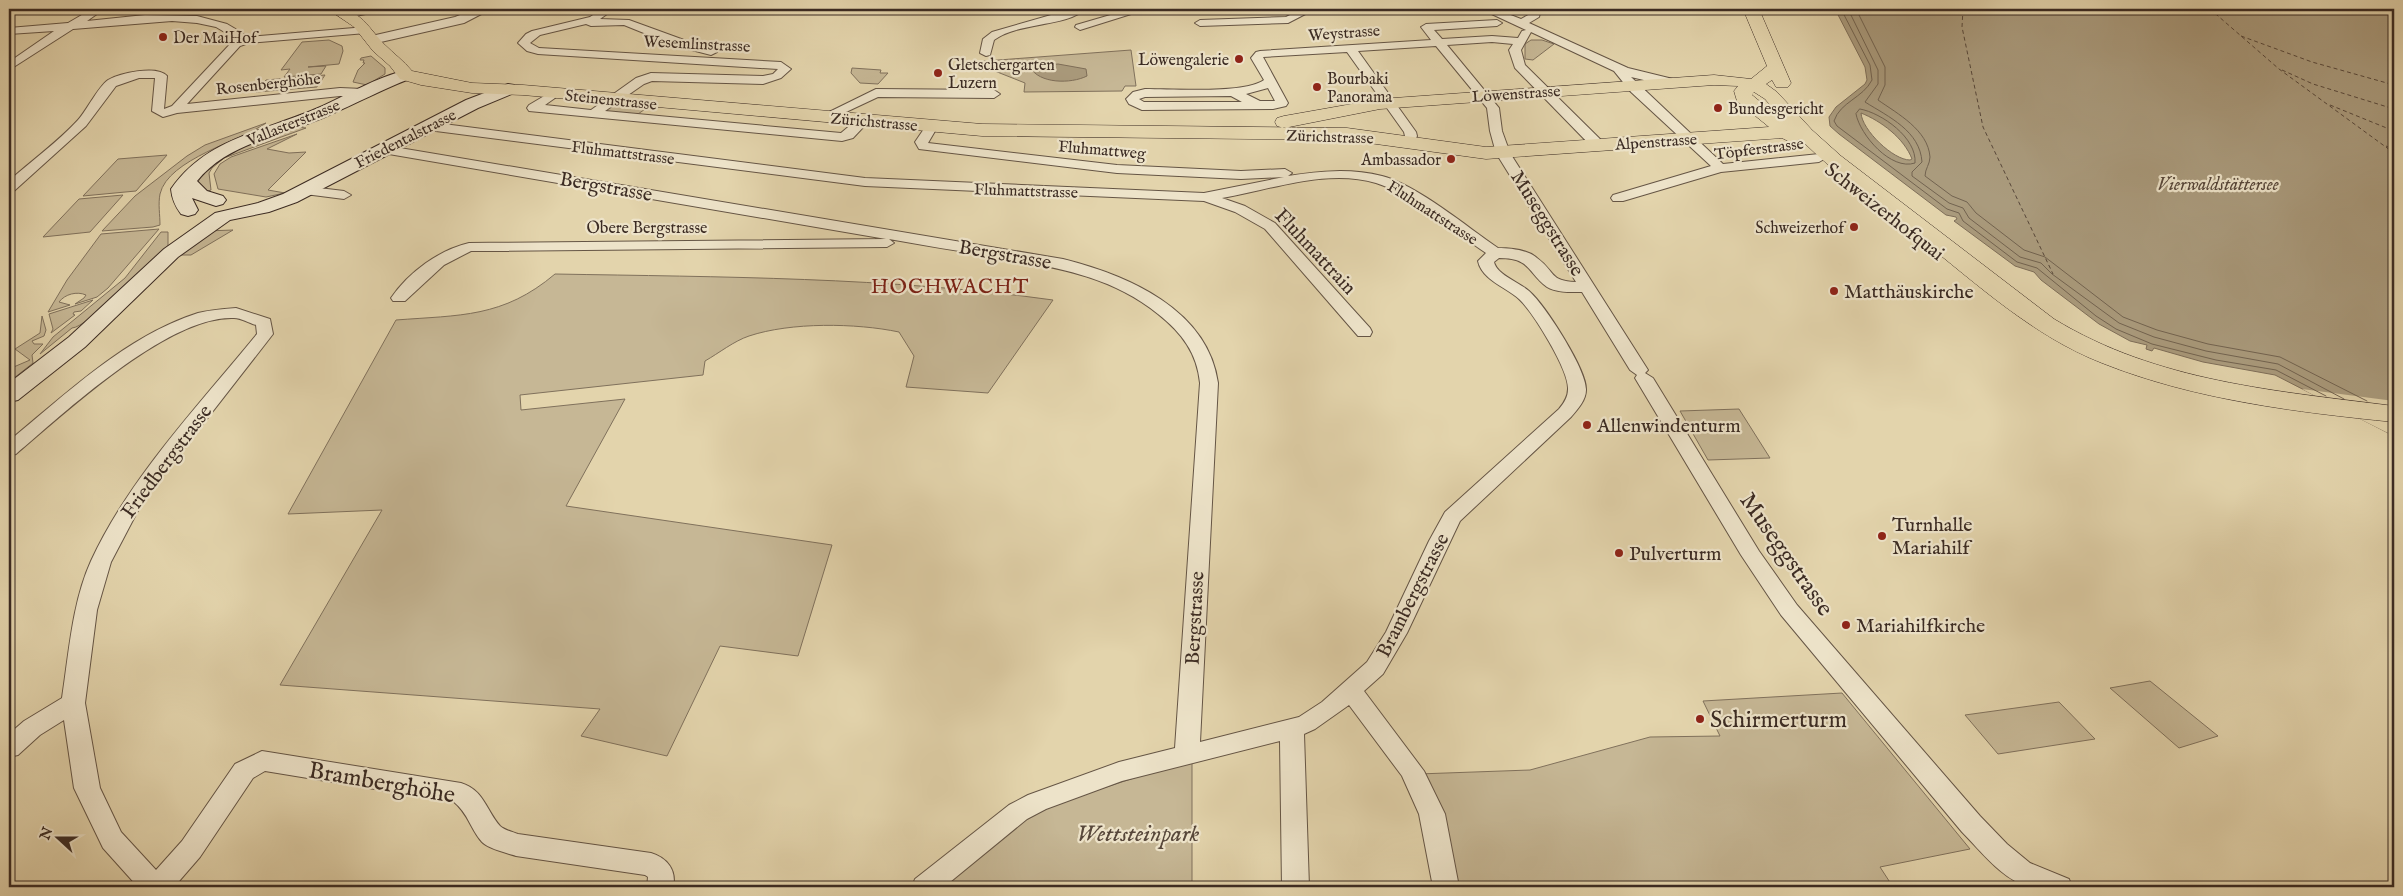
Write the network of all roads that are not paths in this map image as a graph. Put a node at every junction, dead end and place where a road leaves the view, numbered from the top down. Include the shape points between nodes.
1 (99, 9) edge
2 (376, 9) edge
3 (485, 9) edge
4 (609, 9) edge
5 (1080, 9) edge
6 (1142, 9) edge
7 (1310, 9) edge
8 (1486, 9) edge
9 (1536, 9) edge
10 (1751, 9) edge
11 (341, 12) edge
12 (585, 22) junction
13 (1200, 23) dead end
14 (1497, 23) dead end
15 (1522, 23) junction
16 (1080, 27) dead end
17 (68, 28) junction
18 (9, 32) edge
19 (369, 35) junction
20 (247, 40) junction
21 (1521, 40) junction
22 (1555, 40) junction
23 (1437, 42) junction
24 (1350, 48) junction
25 (986, 53) dead end
26 (742, 62) junction
27 (9, 66) edge
28 (1774, 68) junction
29 (1618, 69) junction
30 (406, 75) junction
31 (1270, 80) junction
32 (1673, 83) junction
33 (1752, 84) junction
34 (1632, 85) junction
35 (508, 89) junction
36 (1544, 91) junction
37 (1233, 92) junction
38 (363, 93) junction
39 (556, 93) junction
40 (994, 94) dead end
41 (1482, 95) junction
42 (616, 98) junction
43 (1389, 103) junction
44 (1240, 106) joint
45 (1259, 106) junction
46 (1783, 106) junction
47 (733, 108) junction
48 (176, 109) junction
49 (593, 114) junction
50 (1329, 114) junction
51 (825, 117) junction
52 (864, 120) junction
53 (1281, 123) joint
54 (432, 124) junction
55 (713, 125) junction
56 (932, 126) junction
57 (1791, 128) junction
58 (1132, 131) junction
59 (1324, 134) junction
60 (1690, 139) junction
61 (1408, 142) junction
62 (1598, 145) junction
63 (382, 149) junction
64 (1526, 151) joint
65 (1503, 153) junction
66 (1819, 158) junction
67 (1720, 168) junction
68 (1302, 178) junction
69 (188, 182) junction
70 (9, 188) edge
71 (302, 190) junction
72 (344, 195) dead end
73 (1204, 197) junction
74 (1618, 198) dead end
75 (226, 209) junction
76 (189, 216) junction
77 (913, 238) junction
78 (172, 253) junction
79 (1495, 253) junction
80 (1589, 288) junction
81 (399, 298) dead end
82 (1364, 332) dead end
83 (9, 395) edge
84 (2280, 405) junction
85 (2394, 414) edge
86 (2394, 424) edge
87 (9, 450) edge
88 (1351, 691) junction
89 (73, 703) junction
90 (1292, 729) junction
91 (9, 748) edge
92 (1187, 755) junction
93 (157, 887) edge
94 (660, 887) edge
95 (925, 887) edge
96 (1296, 887) edge
97 (1446, 887) edge
98 (2059, 887) edge

1 - 17 street
2 - 11 street
3 - 19 street via 459,20
4 - 12 street, Wesemlinstrasse
5 - 25 street via 1058,18 998,32 989,39
6 - 16 street
7 - 13 street via 1288,20
8 - 15 street
9 - 15 street via 1535,16
10 - 28 main road
11 - 19 main road
12 - 26 street via 625,22 680,44 744,60
12 - 26 street, Wesemlinstrasse via 544,30 530,36 524,43 531,50 538,51
14 - 23 street via 1426,27
15 - 21 street via 1526,30
15 - 22 street
17 - 18 street
17 - 20 street via 142,19 191,20 218,24
17 - 27 street
19 - 20 street
19 - 30 main road
20 - 48 street, Rosenberghöhe via 236,44
21 - 22 street, Weystrasse via 1537,36
21 - 23 street, Weystrasse via 1495,38
21 - 36 street via 1515,50 1519,66
22 - 29 street
23 - 24 street, Weystrasse
23 - 41 street
24 - 31 street, Weystrasse via 1260,54 1257,58
24 - 43 street
26 - 42 street, Wesemlinstrasse via 781,65 785,69 778,76 763,80 651,77
28 - 33 main road via 1769,75
28 - 46 main road via 1781,79 1785,99
29 - 32 street
29 - 34 street
30 - 35 main road, Zürichstrasse via 472,88
30 - 38 main road, Vallasterstrasse
31 - 37 street via 1258,87
31 - 45 street via 1282,103
32 - 33 main road, Löwenstrasse via 1723,80
32 - 34 main road, Löwenstrasse
33 - 46 main road, Schweizerhofquai via 1767,91
33 - 57 main road, Schweizerhofquai via 1743,91 1745,101
34 - 36 main road, Löwenstrasse
34 - 60 street
35 - 39 main road, Zürichstrasse
35 - 54 main road, Friedentalstrasse
36 - 41 main road, Löwenstrasse
36 - 62 street
37 - 44 street via 1145,93 1133,96 1132,101 1142,106
37 - 45 street
38 - 48 street, Rosenberghöhe via 331,93
38 - 69 main road, Vallasterstrasse via 314,116 233,146 202,165
39 - 42 main road, Zürichstrasse
39 - 49 street, Steinenstrasse via 532,108
40 - 51 street via 876,93
41 - 43 main road, Löwenstrasse
41 - 65 street via 1493,108
42 - 47 main road, Zürichstrasse
42 - 49 street
43 - 50 main road, Löwenstrasse
43 - 61 street via 1410,132
44 - 45 street
46 - 57 main road, Schweizerhofquai
47 - 51 main road, Zürichstrasse
47 - 55 street
48 - 70 street, Rosenberghöhe via 163,113 158,111 162,76 138,75 119,80 109,86 82,123
49 - 55 street, Steinenstrasse
50 - 53 main road, Löwenstrasse
50 - 59 street via 1313,119 1309,124 1311,129
51 - 52 main road, Zürichstrasse
52 - 55 street, Steinenstrasse via 848,135 842,136
52 - 56 main road, Zürichstrasse
53 - 58 main road, Zürichstrasse via 1251,128
54 - 63 main road, Friedentalstrasse
54 - 73 street, Fluhmattstrasse via 865,182
56 - 58 main road, Zürichstrasse via 1000,131
56 - 68 street, Fluhmattweg via 921,142 924,146 1111,169 1280,173
57 - 60 main road, Alpenstrasse
57 - 66 main road, Schweizerhofquai
57 - 84 main road via 2031,315 2071,340 2159,375
58 - 59 main road, Zürichstrasse
59 - 61 main road, Zürichstrasse
60 - 62 main road, Alpenstrasse
60 - 67 street
61 - 65 main road, Zürichstrasse via 1476,153
62 - 64 main road, Alpenstrasse
63 - 71 main road, Friedentalstrasse
63 - 77 street, Bergstrasse
64 - 65 main road, Zürichstrasse
65 - 80 street, Museggstrasse
66 - 67 street, Töpferstrasse
66 - 84 main road, Schweizerhofquai via 2036,332 2071,353 2158,387
67 - 74 street, Töpferstrasse
68 - 73 street, Fluhmattstrasse
68 - 79 street, Fluhmattstrasse via 1364,175 1386,180
69 - 75 main road via 200,195
69 - 76 main road via 181,188
71 - 72 street
71 - 75 main road, Friedentalstrasse via 270,205
73 - 82 street, Fluhmattrain via 1240,209 1270,226
75 - 76 main road
75 - 78 main road, Friedentalstrasse
76 - 78 main road, Friedentalstrasse
77 - 81 street, Obere Bergstrasse via 895,243 469,247 431,265
77 - 92 street, Bergstrasse via 1063,264 1122,283 1187,329 1198,345 1206,362 1209,383
78 - 83 main road, Friedentalstrasse via 71,347
79 - 80 street, Fluhmattstrasse via 1510,253 1531,260 1558,286
79 - 88 street, Brambergstrasse via 1486,261 1488,268 1537,306 1579,390 1565,413 1452,517 1388,647 1375,668
80 - 98 street, Museggstrasse via 1751,555 1789,610 1998,852 2021,871
84 - 85 main road
84 - 86 main road
87 - 89 street, Friedbergstrasse via 141,345 167,330 223,314 252,316 264,322 265,334 126,511 101,562 86,610
88 - 90 street, Brambergstrasse via 1308,723
88 - 97 street via 1412,771 1432,814
89 - 91 street via 32,728
89 - 93 street, Friedbergstrasse via 88,788 112,840 136,869
90 - 92 street, Brambergstrasse
90 - 96 street
92 - 95 street, Brambergstrasse via 1094,780 1025,808
93 - 94 street, Bramberghöhe via 191,849 244,771 262,761 460,793 472,802 492,835 516,845 651,864 660,869

